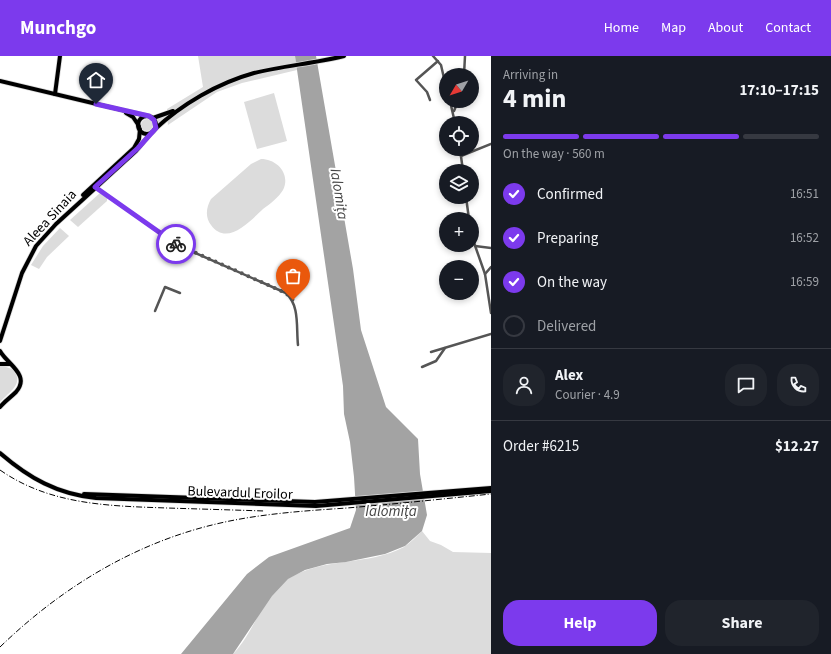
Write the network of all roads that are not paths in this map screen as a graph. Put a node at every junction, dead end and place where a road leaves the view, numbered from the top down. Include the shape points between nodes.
1 (60, 56) edge
2 (344, 56) edge
3 (433, 56) edge
4 (465, 56) edge
5 (336, 57) edge
6 (438, 61) junction
7 (442, 68) edge
8 (464, 68) edge
9 (0, 80) edge
10 (55, 94) junction
11 (430, 100) dead end
12 (184, 106) junction
13 (452, 108) edge
14 (455, 108) edge
15 (122, 111) junction
16 (453, 112) junction
17 (147, 116) junction
18 (454, 116) edge
19 (153, 118) junction
20 (139, 128) junction
21 (153, 131) junction
22 (491, 144) edge
23 (479, 149) edge
24 (461, 156) edge
25 (462, 164) edge
26 (95, 187) junction
27 (479, 246) edge
28 (491, 248) edge
29 (477, 252) edge
30 (491, 267) edge
31 (485, 274) junction
32 (180, 293) dead end
33 (154, 311) dead end
34 (491, 312) edge
35 (0, 333) edge
36 (491, 334) edge
37 (0, 341) edge
38 (298, 345) dead end
39 (445, 348) junction
40 (0, 351) edge
41 (431, 352) dead end
42 (0, 364) edge
43 (11, 364) junction
44 (422, 367) dead end
45 (0, 407) edge
46 (0, 452) edge
47 (491, 489) edge

1 - 10 main road
2 - 5 main road
3 - 6 street
4 - 8 street
5 - 12 main road via 256,73 231,82
6 - 7 street
6 - 11 street via 416,80
9 - 10 main road
10 - 15 main road
12 - 19 main road
12 - 21 main road, Aleea Sinaia
13 - 16 street
14 - 16 street
15 - 17 main road
15 - 20 main road via 133,118
16 - 18 street
17 - 19 main road
17 - 20 main road, Aleea Sinaia via 140,120
19 - 21 main road via 156,122
20 - 21 main road via 144,133
20 - 35 main road, Aleea Sinaia via 136,145 31,248 19,272
21 - 26 main road, Aleea Sinaia via 134,153
22 - 23 street
24 - 25 street
26 - 37 main road, Aleea Sinaia via 47,234 30,255 19,280
26 - 38 street via 175,244 286,293 293,300 295,308
27 - 28 street
29 - 31 street
30 - 31 street
31 - 34 street
32 - 33 street via 165,287
36 - 39 street
39 - 41 street
39 - 44 street via 436,362
40 - 43 main road
42 - 43 main road
43 - 45 main road via 20,374 21,383
46 - 47 main road, Bulevardul Eroilor via 24,473 40,482 64,492 88,497 284,505

